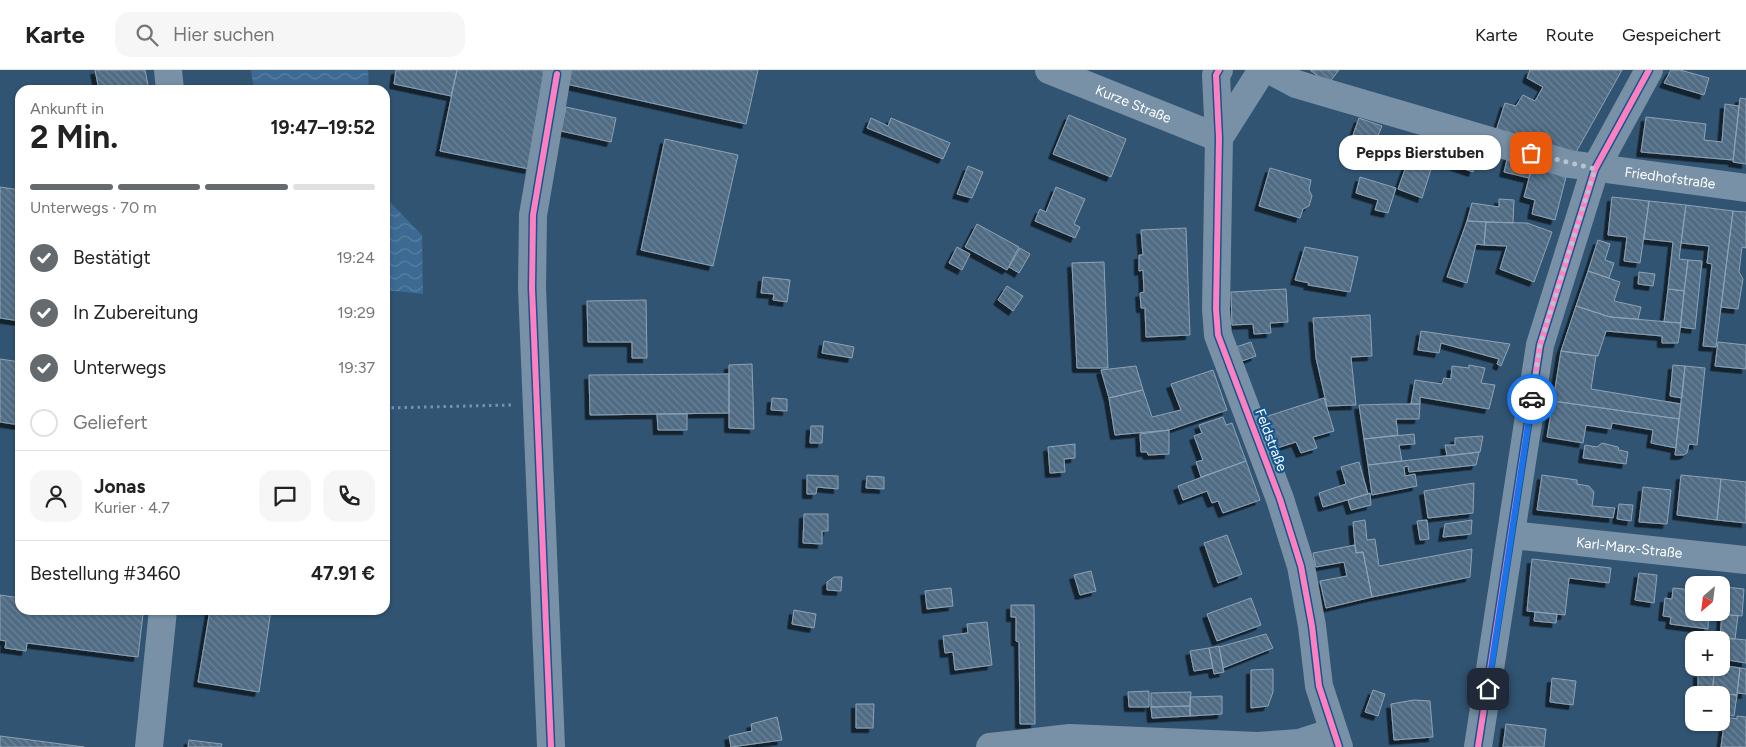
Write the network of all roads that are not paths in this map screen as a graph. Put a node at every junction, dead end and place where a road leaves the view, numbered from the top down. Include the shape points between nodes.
1 (168, 70) edge
2 (1049, 70) edge
3 (1219, 70) edge
4 (1262, 70) edge
5 (1270, 70) edge
6 (1649, 70) edge
7 (558, 72) edge
8 (170, 85) edge
9 (1219, 138) junction
10 (1595, 169) junction
11 (1746, 188) edge
12 (1512, 535) junction
13 (1746, 560) edge
14 (163, 615) edge
15 (1336, 740) edge
16 (150, 747) edge
17 (551, 747) edge
18 (990, 747) edge
19 (1478, 747) edge

1 - 8 street
2 - 9 street, Kurze Straße
3 - 9 street, Feldstraße via 1216,75
4 - 9 street
5 - 10 street, Friedhofstraße via 1296,84
6 - 10 street
7 - 17 street via 533,216 532,288
9 - 15 street, Feldstraße via 1218,335 1280,499 1301,566 1319,686
10 - 11 street, Friedhofstraße
10 - 12 street via 1540,345
12 - 13 street, Karl-Marx-Straße
12 - 19 street
14 - 16 street
15 - 18 street, Feldstraße via 1258,746 1070,738

